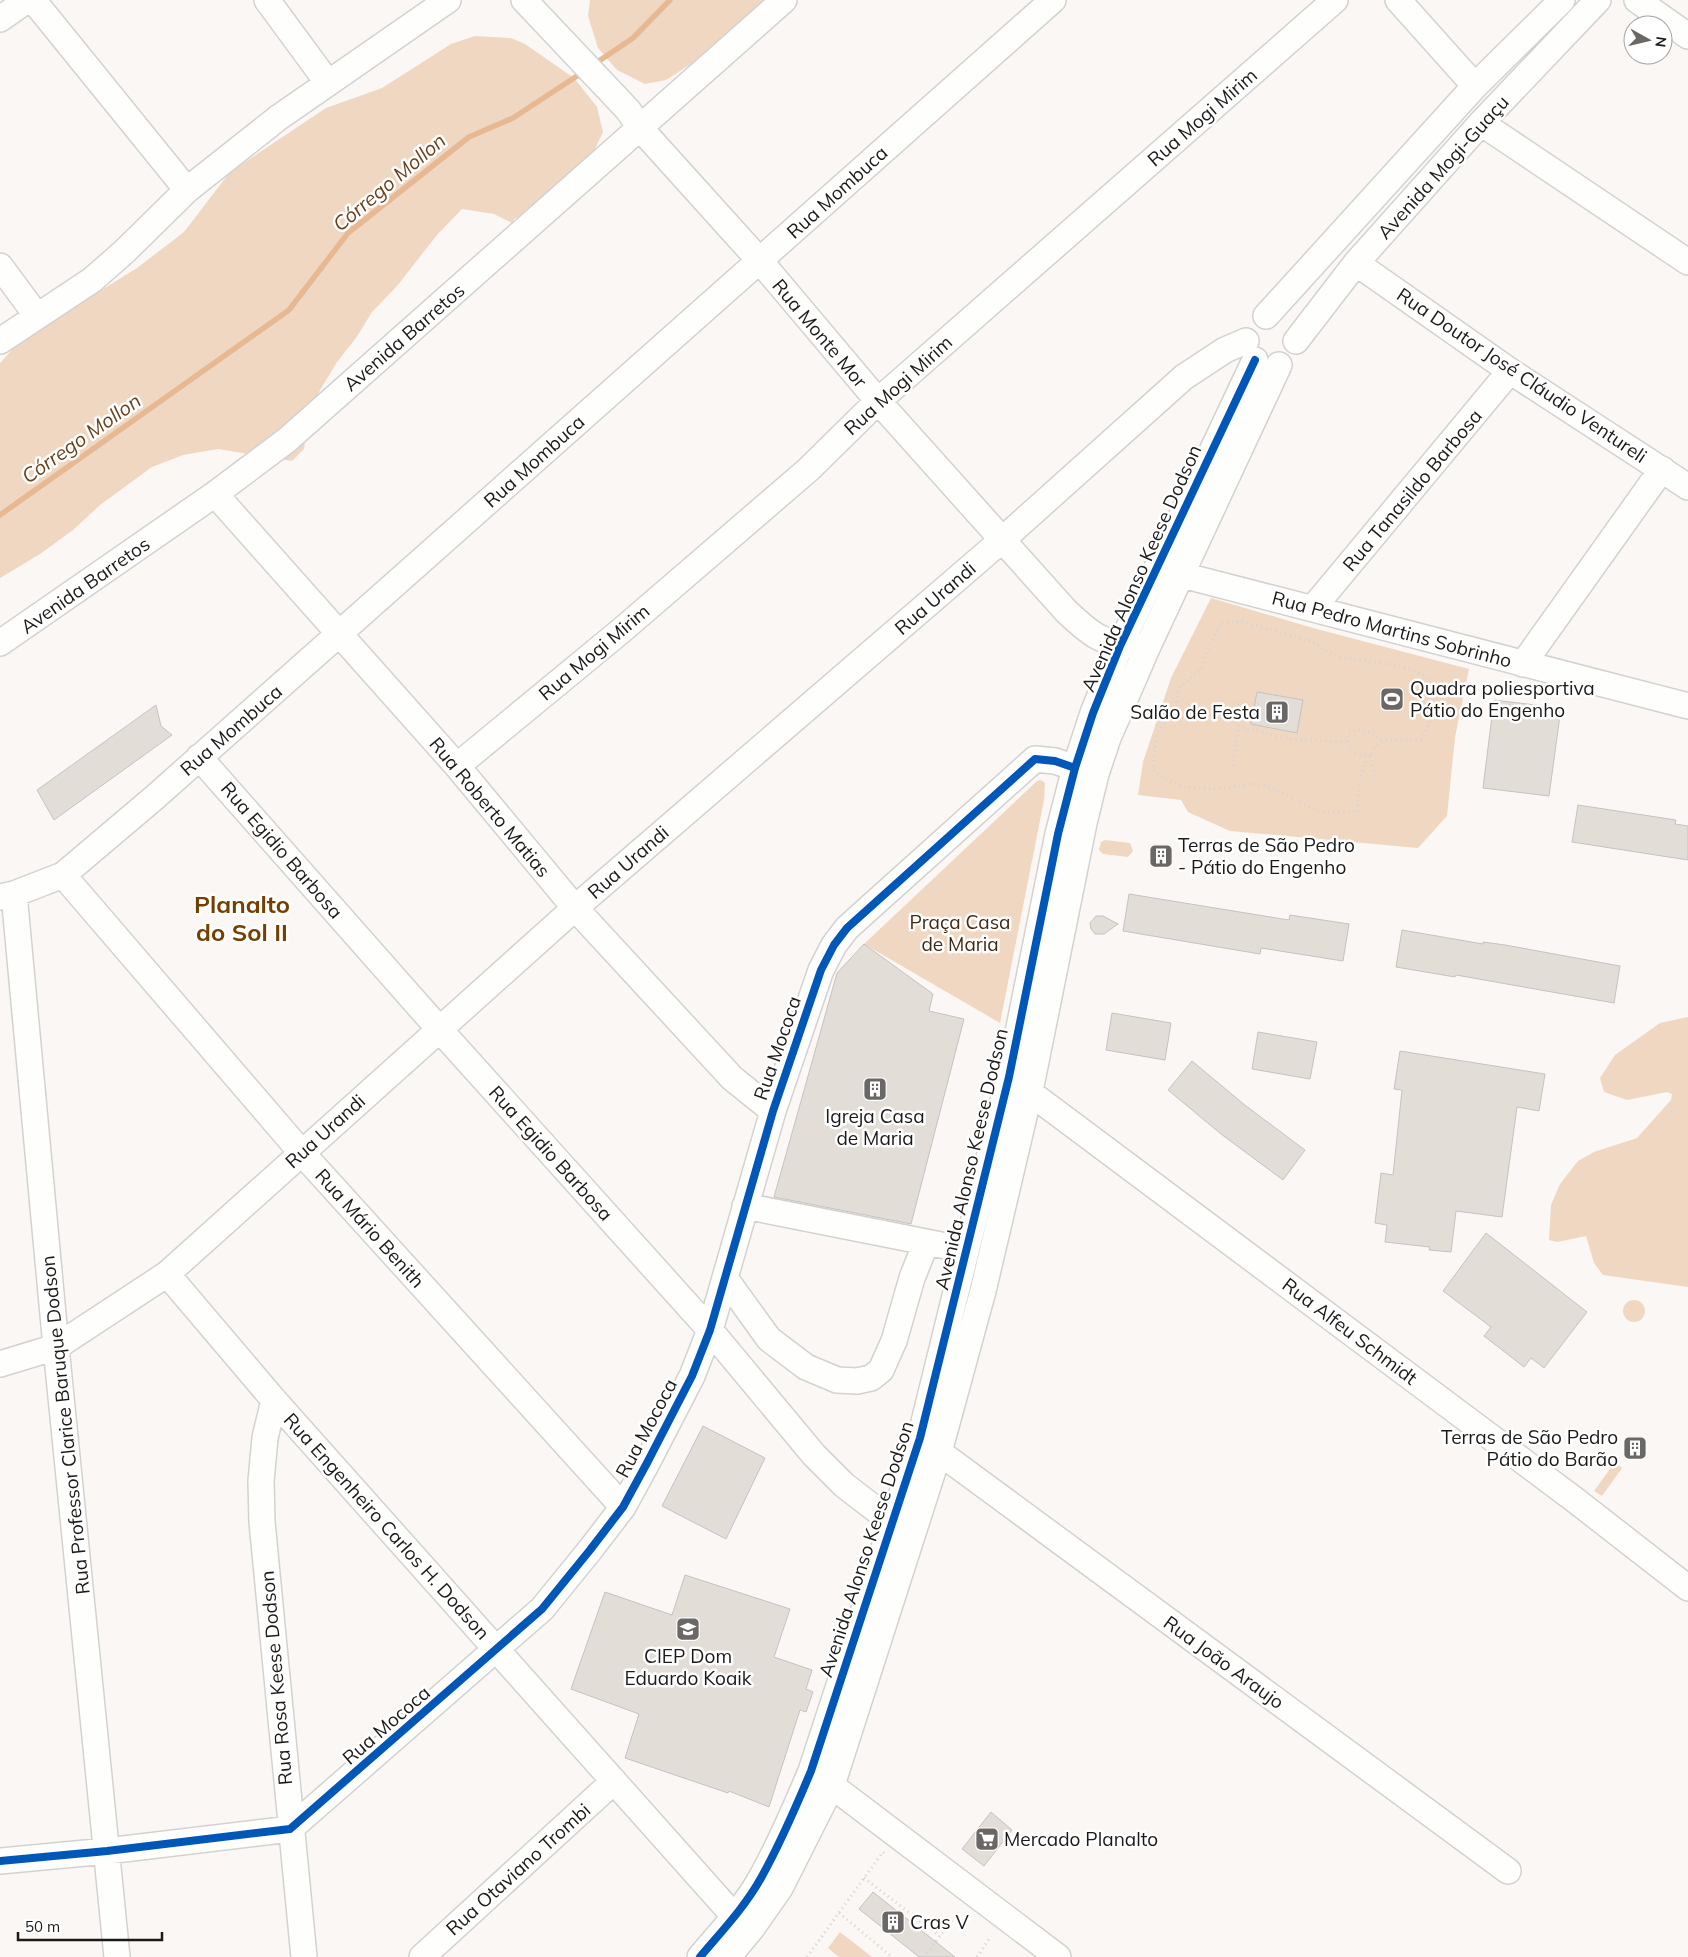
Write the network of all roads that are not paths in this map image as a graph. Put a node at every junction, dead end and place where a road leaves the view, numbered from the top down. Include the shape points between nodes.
1 (27, 0) edge
2 (33, 0) edge
3 (267, 0) edge
4 (448, 0) edge
5 (784, 0) edge
6 (1053, 0) edge
7 (1335, 0) edge
8 (1398, 0) edge
9 (1562, 0) edge
10 (1598, 0) edge
11 (1637, 0) edge
12 (527, 3) edge
13 (0, 19) edge
14 (1688, 36) edge
15 (328, 83) junction
16 (1475, 86) junction
17 (634, 119) junction
18 (1480, 123) junction
19 (187, 190) junction
20 (760, 261) junction
21 (1688, 262) edge
22 (1356, 263) junction
23 (0, 266) edge
24 (37, 316) junction
25 (1266, 316) junction
26 (0, 341) edge
27 (1296, 341) junction
28 (1250, 350) junction
29 (1279, 365) junction
30 (1510, 371) junction
31 (878, 402) junction
32 (1662, 469) junction
33 (1688, 487) edge
34 (215, 494) junction
35 (1002, 540) junction
36 (1182, 575) junction
37 (1313, 608) junction
38 (339, 635) junction
39 (0, 643) edge
40 (1120, 646) junction
41 (1148, 646) junction
42 (1523, 664) junction
43 (1688, 706) edge
44 (199, 757) junction
45 (457, 766) junction
46 (1075, 768) junction
47 (63, 876) junction
48 (7, 895) edge
49 (575, 908) junction
50 (440, 1030) junction
51 (1009, 1077) junction
52 (1030, 1092) junction
53 (773, 1111) junction
54 (301, 1152) junction
55 (745, 1206) junction
56 (926, 1243) junction
57 (966, 1250) junction
58 (167, 1274) junction
59 (725, 1278) junction
60 (710, 1330) junction
61 (56, 1347) junction
62 (0, 1364) edge
63 (274, 1400) junction
64 (929, 1445) junction
65 (623, 1507) junction
66 (893, 1523) junction
67 (913, 1538) junction
68 (1688, 1588) edge
69 (497, 1650) junction
70 (811, 1771) junction
71 (614, 1781) junction
72 (832, 1785) junction
73 (290, 1829) junction
74 (107, 1851) junction
75 (0, 1861) edge
76 (1508, 1871) dead end
77 (743, 1922) junction
78 (117, 1957) edge
79 (304, 1957) edge
80 (422, 1957) edge
81 (700, 1957) edge
82 (728, 1957) edge
83 (1058, 1957) edge

1 - 13 street
2 - 19 street
3 - 15 street
4 - 15 street
5 - 17 street, Avenida Barretos
6 - 20 street, Rua Mombuca
7 - 31 street, Rua Mogi Mirim
8 - 16 street
9 - 16 street, Avenida Mogi-Guaçu
10 - 18 street, Avenida Mogi-Guaçu
11 - 14 street
12 - 17 street, Rua Monte Mor
15 - 19 street
16 - 25 street, Avenida Mogi-Guaçu
17 - 20 street, Rua Monte Mor
17 - 34 street, Avenida Barretos via 287,440
18 - 21 street
18 - 22 street, Avenida Mogi-Guaçu
19 - 24 street via 92,280
20 - 31 street, Rua Monte Mor
20 - 38 street, Rua Mombuca
22 - 27 street, Avenida Mogi-Guaçu
22 - 30 street, Rua Doutor José Cláudio Ventureli
23 - 24 street
24 - 26 street
25 - 27 street via 1275,316 1290,324
25 - 28 street via 1252,325
27 - 29 street via 1291,356
28 - 29 street via 1262,364
28 - 35 street, Rua Urandi via 1225,350 1184,377
28 - 40 street, Avenida Alonso Keese Dodson
29 - 36 street, Avenida Alonso Keese Dodson
30 - 32 street, Rua Doutor José Cláudio Ventureli
30 - 37 street, Rua Tanasildo Barbosa
31 - 35 street, Rua Monte Mor
31 - 45 street, Rua Mogi Mirim via 802,475
32 - 33 street, Rua Doutor José Cláudio Ventureli
32 - 42 street
34 - 38 street, Rua Roberto Matias
34 - 39 street, Avenida Barretos
35 - 40 street, Rua Monte Mor via 1083,628
35 - 49 street, Rua Urandi
36 - 37 street, Rua Pedro Martins Sobrinho
36 - 41 street, Avenida Alonso Keese Dodson
37 - 42 street, Rua Pedro Martins Sobrinho
38 - 44 street, Rua Mombuca
38 - 45 street, Rua Roberto Matias
40 - 41 street
40 - 46 street, Avenida Alonso Keese Dodson
41 - 52 street, Avenida Alonso Keese Dodson via 1096,774
42 - 43 street, Rua Pedro Martins Sobrinho
44 - 47 street, Rua Mombuca
44 - 50 street, Rua Egidio Barbosa
45 - 49 street, Rua Roberto Matias
46 - 51 street, Avenida Alonso Keese Dodson via 1058,834
46 - 53 street, Rua Mococa via 1035,759 847,928 821,970
47 - 48 street, Rua Mombuca
47 - 54 street, Rua Mário Benith
48 - 61 street, Rua Professor Clarice Baruque Dodson
49 - 50 street, Rua Urandi
49 - 53 street, Rua Roberto Matias via 732,1078
50 - 54 street, Rua Urandi
50 - 60 street, Rua Egidio Barbosa
51 - 52 street, Rua Alfeu Schmidt
51 - 57 street, Avenida Alonso Keese Dodson
52 - 64 street, Avenida Alonso Keese Dodson via 983,1291
52 - 68 street, Rua Alfeu Schmidt
53 - 55 street, Rua Mococa
54 - 58 street, Rua Urandi
54 - 65 street, Rua Mário Benith
55 - 56 street
55 - 59 street, Rua Mococa
56 - 57 street
56 - 59 street via 894,1341 881,1370 872,1378 857,1381 837,1380 806,1367 769,1339
57 - 64 street, Avenida Alonso Keese Dodson
58 - 61 street, Rua Urandi
58 - 63 street, Rua Engenheiro Carlos H. Dodson
59 - 60 street, Rua Mococa
60 - 65 street, Rua Mococa via 692,1376
60 - 66 street, Rua Egidio Barbosa via 814,1455 844,1485
61 - 62 street, Rua Urandi
61 - 74 street, Rua Professor Clarice Baruque Dodson
63 - 69 street, Rua Engenheiro Carlos H. Dodson
63 - 73 street, Rua Rosa Keese Dodson via 265,1438 262,1522
64 - 66 street, Avenida Alonso Keese Dodson
64 - 67 street, Avenida Alonso Keese Dodson
64 - 76 street, Rua João Araujo
65 - 69 street, Rua Mococa via 542,1609
66 - 67 street, Rua Egidio Barbosa
66 - 70 street, Avenida Alonso Keese Dodson
67 - 72 street, Avenida Alonso Keese Dodson
69 - 71 street, Rua Engenheiro Carlos H. Dodson
69 - 73 street, Rua Mococa
70 - 72 street
70 - 77 street, Avenida Alonso Keese Dodson
71 - 77 street, Rua Engenheiro Carlos H. Dodson
71 - 80 street, Rua Otaviano Trombi
72 - 77 street, Avenida Alonso Keese Dodson via 780,1888
72 - 83 street
73 - 74 street
73 - 79 street, Rua Rosa Keese Dodson
74 - 75 street
74 - 78 street, Rua Professor Clarice Baruque Dodson
77 - 81 street, Avenida Alonso Keese Dodson
77 - 82 street, Avenida Alonso Keese Dodson

